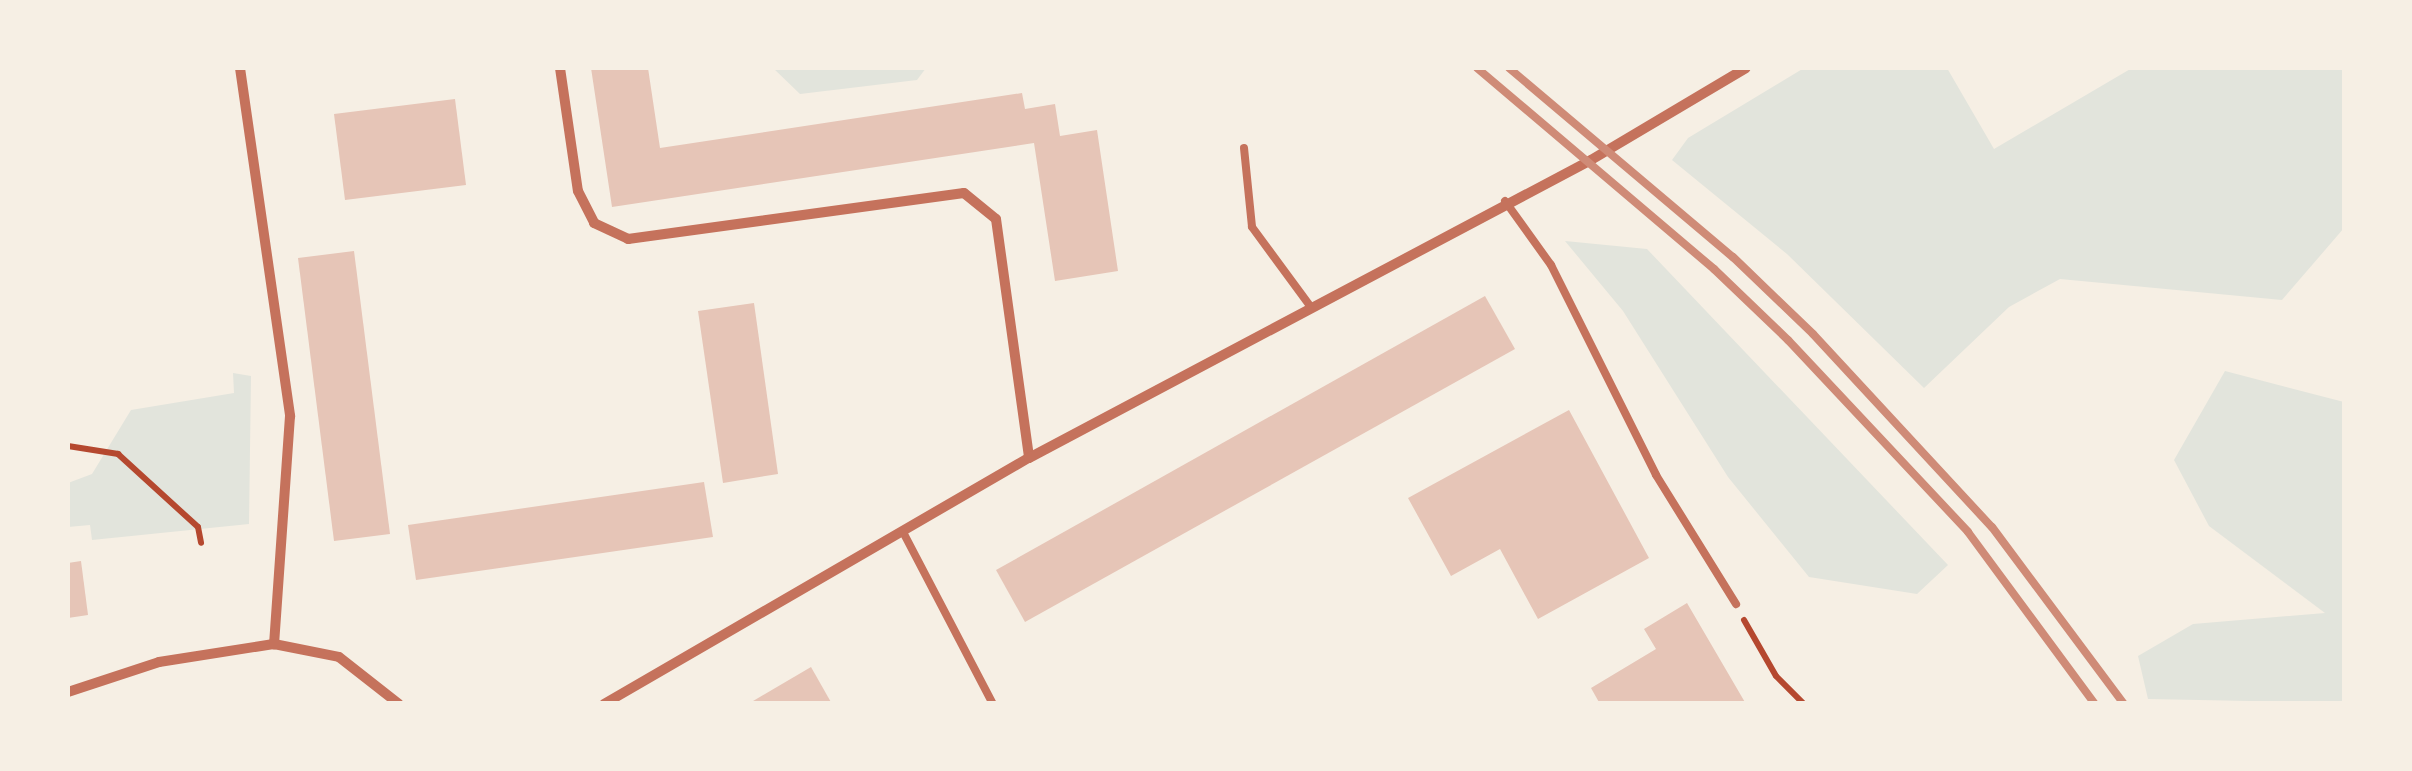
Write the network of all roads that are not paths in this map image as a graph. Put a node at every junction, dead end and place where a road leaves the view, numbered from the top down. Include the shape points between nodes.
1 (240, 68) edge
2 (560, 68) edge
3 (1746, 68) edge
4 (1244, 148) dead end
5 (1505, 201) junction
6 (1310, 306) junction
7 (1028, 458) junction
8 (903, 532) junction
9 (1736, 604) road end
10 (274, 644) junction
11 (68, 692) edge
12 (399, 704) edge
13 (604, 704) edge
14 (992, 704) edge

1 - 10 street via 290,416
2 - 7 street via 578,191 594,223 628,239 964,193 996,219
3 - 5 street via 1591,160
4 - 6 lane via 1252,227
5 - 6 street
5 - 9 lane via 1551,266 1656,476
6 - 7 street
7 - 8 street
8 - 13 street
8 - 14 lane
10 - 11 street via 159,662
10 - 12 street via 340,657

